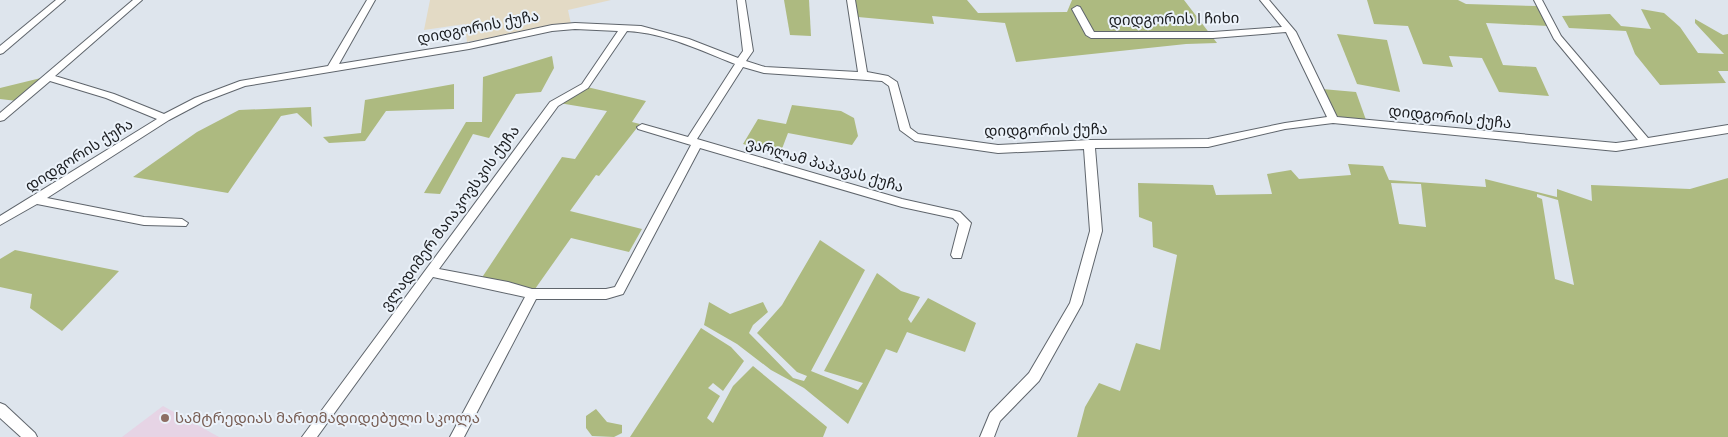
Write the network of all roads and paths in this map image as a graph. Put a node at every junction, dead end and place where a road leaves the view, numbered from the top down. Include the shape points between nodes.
1 (61, 0) edge
2 (138, 0) edge
3 (371, 0) edge
4 (741, 0) edge
5 (851, 0) edge
6 (1264, 0) edge
7 (1538, 0) edge
8 (1077, 9) dead end
9 (625, 27) junction
10 (1288, 29) junction
11 (0, 50) edge
12 (741, 63) junction
13 (331, 69) junction
14 (863, 75) junction
15 (50, 77) junction
16 (0, 118) edge
17 (165, 118) junction
18 (1333, 120) junction
19 (642, 127) dead end
20 (1728, 129) edge
21 (694, 142) junction
22 (1646, 143) junction
23 (1089, 144) junction
24 (36, 200) junction
25 (0, 220) edge
26 (182, 223) dead end
27 (957, 255) dead end
28 (430, 272) junction
29 (532, 294) junction
30 (0, 408) edge
31 (30, 437) edge
32 (309, 437) edge
33 (457, 437) edge
34 (987, 437) edge

1 - 11 street
2 - 15 street
3 - 13 street
4 - 12 street via 748,51
5 - 14 street
6 - 10 street
7 - 22 street via 1557,36
8 - 10 street, დიდგორის I ჩიხი via 1091,35 1212,35
9 - 12 street, დიდგორის ქუჩა via 666,34
9 - 13 street, დიდგორის ქუჩა via 552,28 469,46
9 - 28 street, ვლადიმერ მაიაკოვსკის ქუჩა via 584,86 554,104
10 - 18 street
12 - 14 street, დიდგორის ქუჩა via 776,72
12 - 21 street
13 - 17 street, დიდგორის ქუჩა via 243,83 199,100
14 - 23 street, დიდგორის ქუჩა via 885,78 894,84 905,130 915,137 998,149
15 - 16 street
15 - 17 street
17 - 24 street, დიდგორის ქუჩა
18 - 22 street, დიდგორის ქუჩა via 1616,147
18 - 23 street, დიდგორის ქუჩა via 1285,126 1208,143
19 - 21 street, ვარლამ პაპავას ქუჩა
20 - 22 street, დიდგორის ქუჩა
21 - 27 street, ვარლამ პაპავას ქუჩა via 902,203 956,214 965,223
21 - 29 street via 619,291 606,294
23 - 34 street via 1096,231 1076,304 1034,378 996,417
24 - 25 street, დიდგორის ქუჩა
24 - 26 street via 144,221
28 - 29 street
28 - 32 street, ვლადიმერ მაიაკოვსკის ქუჩა
29 - 33 street
30 - 31 street

